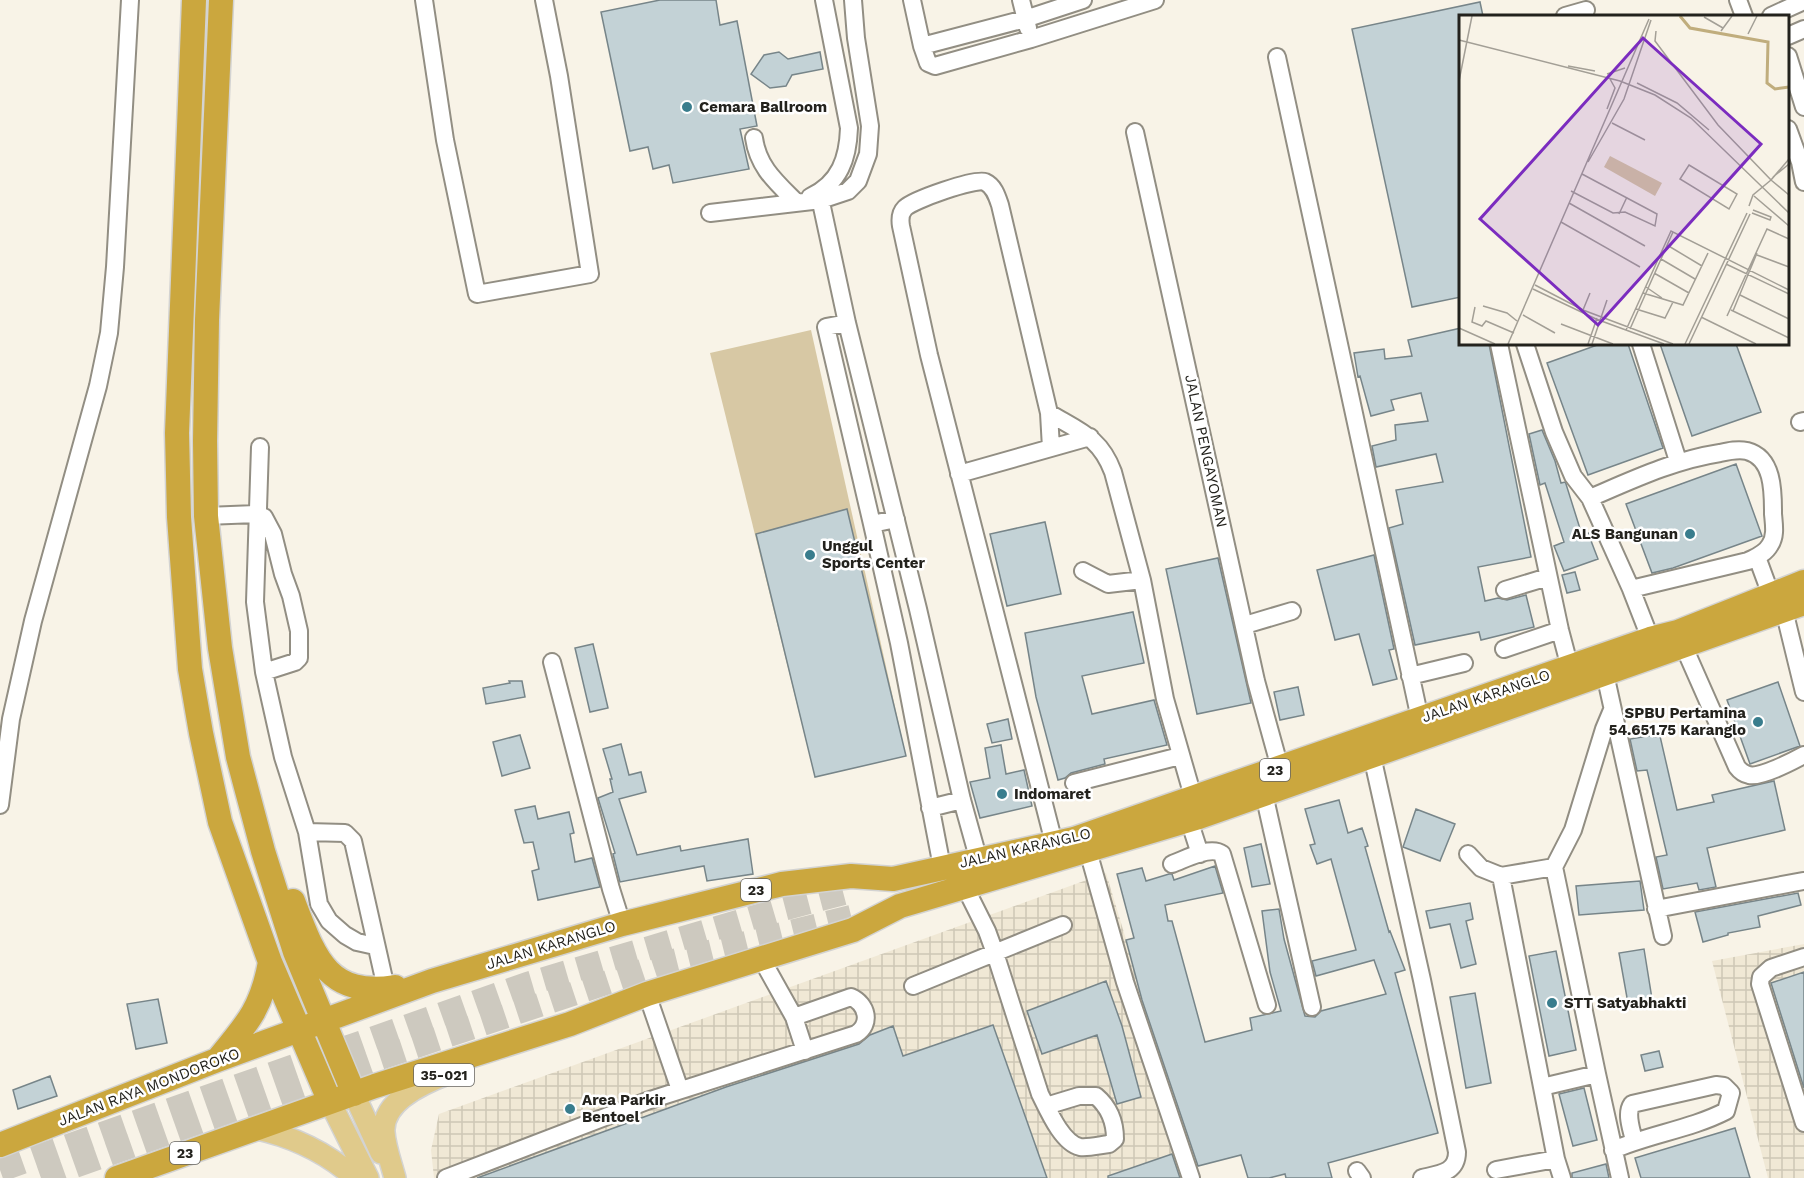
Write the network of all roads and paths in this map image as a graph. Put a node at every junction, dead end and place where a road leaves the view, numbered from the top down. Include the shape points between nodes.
1 (130, 0) edge
2 (194, 0) edge
3 (221, 0) edge
4 (424, 0) edge
5 (544, 0) edge
6 (824, 0) edge
7 (854, 0) edge
8 (912, 0) edge
9 (1022, 0) edge
10 (1083, 0) edge
11 (1155, 0) edge
12 (1738, 0) edge
13 (1767, 0) edge
14 (1804, 1) edge
15 (1135, 3) edge
16 (1587, 10) dead end
17 (1569, 15) edge
18 (1744, 15) edge
19 (1773, 15) edge
20 (1775, 15) edge
21 (1025, 19) junction
22 (1804, 29) edge
23 (1789, 36) edge
24 (1031, 39) junction
25 (922, 46) junction
26 (1277, 57) dead end
27 (1789, 59) edge
28 (1804, 107) edge
29 (870, 126) junction
30 (849, 128) junction
31 (1135, 132) dead end
32 (1789, 135) edge
33 (754, 138) dead end
34 (1794, 164) edge
35 (839, 173) junction
36 (861, 177) junction
37 (1804, 182) edge
38 (820, 196) junction
39 (799, 201) junction
40 (710, 213) dead end
41 (847, 322) junction
42 (1498, 345) edge
43 (1525, 345) edge
44 (1641, 345) edge
45 (1049, 413) junction
46 (1090, 437) junction
47 (260, 447) dead end
48 (1051, 448) junction
49 (1678, 461) junction
50 (959, 474) junction
51 (1590, 498) junction
52 (256, 514) junction
53 (214, 516) junction
54 (896, 519) junction
55 (872, 524) junction
56 (1757, 557) junction
57 (1083, 571) dead end
58 (1548, 577) junction
59 (1142, 580) junction
60 (1804, 582) edge
61 (1630, 589) junction
62 (1505, 590) dead end
63 (1786, 603) edge
64 (918, 609) junction
65 (1292, 611) dead end
66 (892, 614) junction
67 (1245, 625) junction
68 (1560, 630) junction
69 (925, 637) junction
70 (1680, 639) junction
71 (899, 643) junction
72 (1654, 647) junction
73 (1504, 649) dead end
74 (552, 662) dead end
75 (1464, 663) dead end
76 (1570, 668) junction
77 (264, 672) junction
78 (1605, 674) junction
79 (1410, 676) junction
80 (1804, 692) edge
81 (1612, 710) junction
82 (1420, 719) junction
83 (1804, 755) edge
84 (1180, 756) junction
85 (1372, 756) junction
86 (1280, 768) junction
87 (1074, 783) dead end
88 (1264, 794) junction
89 (962, 800) junction
90 (0, 805) edge
91 (930, 808) junction
92 (1193, 812) junction
93 (307, 832) junction
94 (1054, 843) junction
95 (1088, 851) junction
96 (1200, 854) junction
97 (1468, 854) dead end
98 (979, 861) junction
99 (1172, 864) dead end
100 (942, 867) junction
101 (1554, 867) junction
102 (1501, 876) junction
103 (893, 879) junction
104 (1803, 881) edge
105 (965, 887) junction
106 (844, 894) tunnel mouth
107 (900, 906) junction
108 (1656, 909) junction
109 (855, 916) tunnel mouth
110 (622, 924) junction
111 (1063, 925) dead end
112 (1663, 936) dead end
113 (375, 946) junction
114 (996, 954) junction
115 (1804, 957) edge
116 (761, 958) junction
117 (270, 962) junction
118 (432, 981) junction
119 (913, 986) dead end
120 (386, 988) junction
121 (647, 994) junction
122 (1267, 1005) dead end
123 (1312, 1007) dead end
124 (794, 1017) junction
125 (324, 1021) junction
126 (570, 1024) junction
127 (298, 1030) junction
128 (805, 1051) junction
129 (217, 1060) junction
130 (1597, 1074) junction
131 (1542, 1087) junction
132 (680, 1090) junction
133 (354, 1094) junction
134 (330, 1102) junction
135 (1046, 1106) dead end
136 (1804, 1123) edge
137 (253, 1128) junction
138 (1634, 1141) junction
139 (0, 1145) edge
140 (1613, 1150) junction
141 (1556, 1159) junction
142 (1496, 1170) dead end
143 (466, 1174) edge
144 (117, 1178) edge
145 (355, 1178) edge
146 (368, 1178) edge
147 (393, 1178) edge
148 (446, 1178) edge
149 (1191, 1178) edge
150 (1422, 1178) edge
151 (1562, 1178) edge
152 (1620, 1178) edge

1 - 90 street via 109,333 31,632 11,719
2 - 117 highway via 177,433 178,517 190,669 220,822
3 - 53 highway via 205,441
4 - 5 street via 445,140 477,294 590,274
6 - 30 street
7 - 29 street
8 - 25 street
9 - 21 street
10 - 21 street
11 - 15 street
12 - 18 street
13 - 19 street
14 - 20 street
15 - 24 street
16 - 17 street
21 - 24 street
21 - 25 street
22 - 23 street
24 - 25 street via 939,66 928,63
26 - 79 street
27 - 28 street
29 - 30 street
29 - 36 street
30 - 35 street
31 - 67 street, JALAN PENGAYOMAN
32 - 34 street
33 - 39 street via 761,164
34 - 37 street
35 - 36 street
35 - 38 street
36 - 38 street via 852,188
38 - 39 street
38 - 41 street
39 - 40 street
41 - 54 street
41 - 55 street via 826,327
42 - 58 street
43 - 51 street via 1554,432 1574,476
44 - 49 street
45 - 46 street
45 - 48 street
45 - 50 street via 997,194 978,180 906,207 901,226
46 - 48 street
46 - 59 street via 1108,458
47 - 52 street
48 - 50 street
49 - 51 street
49 - 56 street via 1737,450 1753,454 1762,462 1773,489 1774,536 1770,546
50 - 94 street
51 - 61 street
52 - 53 street
52 - 77 street via 255,602
52 - 77 street via 264,517 273,534 299,631 297,660
53 - 120 highway via 250,761 279,866 313,948 329,973 354,987
53 - 125 highway via 220,648 238,757 295,952
54 - 55 street
54 - 64 street
55 - 66 street
56 - 61 street
56 - 63 street
57 - 59 street via 1108,584
58 - 62 street
58 - 68 street
59 - 84 street
60 - 63 highway, JALAN KARANGLO / 23
61 - 72 street
63 - 70 highway, JALAN KARANGLO / 23
63 - 80 street
64 - 66 street
64 - 69 street
65 - 67 street
66 - 71 street
67 - 86 street, JALAN PENGAYOMAN
68 - 73 street
68 - 76 street
69 - 71 street
69 - 89 street
70 - 72 highway, JALAN KARANGLO / 23
70 - 83 street via 1742,772 1757,775
71 - 91 street
72 - 76 highway, JALAN KARANGLO / 23
72 - 78 highway, JALAN KARANGLO / 23
74 - 110 street
75 - 79 street
76 - 82 highway, JALAN KARANGLO / 23
77 - 93 street via 283,758
78 - 81 street
78 - 85 highway, JALAN KARANGLO / 23
79 - 82 street
81 - 101 street via 1573,830
81 - 108 street
82 - 86 highway, JALAN KARANGLO / 23
84 - 87 street
84 - 92 street
85 - 88 highway, JALAN KARANGLO / 23
85 - 150 street via 1457,1160 1450,1170
86 - 92 highway, JALAN KARANGLO / 23
88 - 92 highway, JALAN KARANGLO / 23
88 - 123 street
89 - 91 street
89 - 98 street
91 - 100 street
92 - 94 highway, JALAN KARANGLO / 23
92 - 95 highway, JALAN KARANGLO / 23
92 - 96 street
93 - 113 street via 319,904 345,935
93 - 113 street via 345,833 353,841
94 - 98 highway, JALAN KARANGLO / 23
95 - 105 highway, JALAN KARANGLO / 23
95 - 149 street via 1125,982
96 - 99 street
96 - 122 street via 1219,851 1224,857
97 - 102 street via 1481,868
98 - 100 highway, JALAN KARANGLO / 23
100 - 103 highway, JALAN KARANGLO / 23
101 - 102 street
101 - 130 street
102 - 131 street
103 - 106 highway, 23
103 - 110 highway, JALAN KARANGLO / 23 via 851,876 782,884
104 - 108 street
105 - 107 highway, JALAN KARANGLO / 23
105 - 114 street
107 - 109 highway, 23
107 - 116 highway, JALAN KARANGLO via 853,930
108 - 112 street
110 - 118 highway, JALAN KARANGLO
111 - 114 street
113 - 120 street
114 - 119 street
114 - 135 street
115 - 136 street via 1771,968 1761,976 1760,984
116 - 121 highway, JALAN KARANGLO
116 - 124 street
117 - 127 highway
117 - 129 highway via 261,1000
118 - 120 highway
118 - 125 highway, JALAN KARANGLO
121 - 126 highway, JALAN KARANGLO
121 - 132 street
124 - 128 street
124 - 128 street via 851,998 862,1005 867,1017 859,1032
125 - 127 highway, JALAN KARANGLO
125 - 133 highway
126 - 133 highway, JALAN KARANGLO
126 - 147 main road, 35-021 via 417,1086 406,1095 390,1112 383,1130
127 - 129 highway, JALAN RAYA MONDOROKO
127 - 134 highway
128 - 132 street
129 - 139 highway, JALAN RAYA MONDOROKO
130 - 131 street
130 - 140 street
131 - 141 street
132 - 143 street
133 - 134 highway, JALAN KARANGLO / 23
133 - 147 main road, 35-021
134 - 137 highway, 23
134 - 146 main road
137 - 144 highway, 23
137 - 145 main road via 298,1140
138 - 138 street via 1717,1116 1726,1111 1731,1093 1716,1085 1632,1104 1629,1114
138 - 140 street
140 - 152 street
141 - 142 street
141 - 151 street
143 - 148 street

